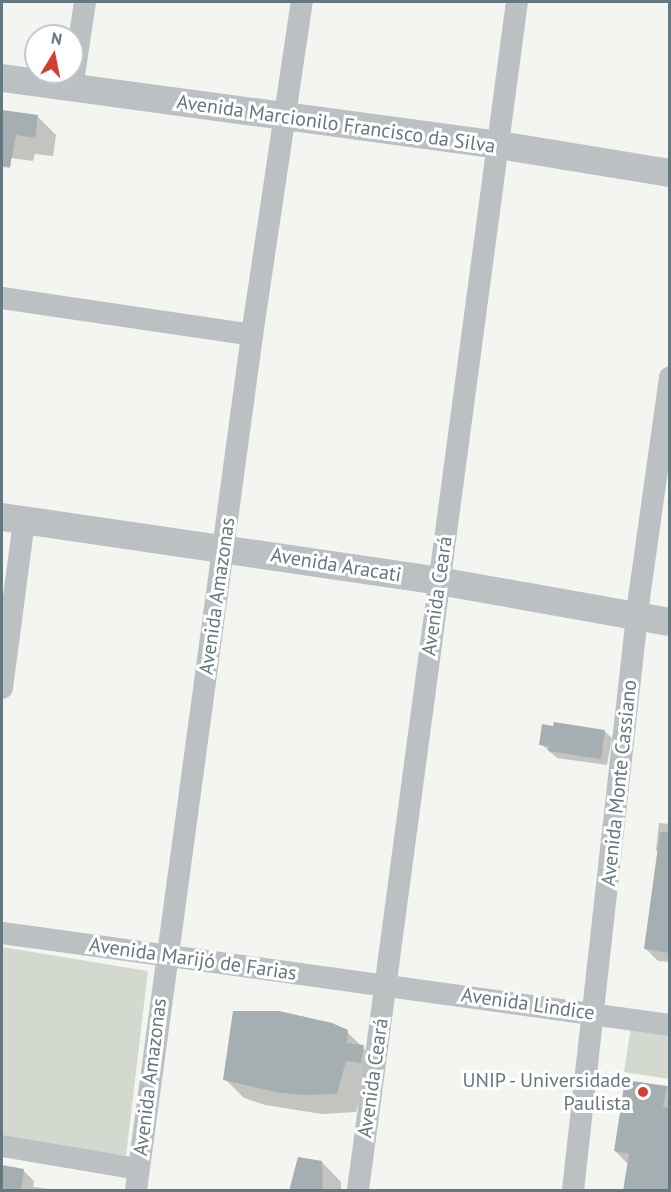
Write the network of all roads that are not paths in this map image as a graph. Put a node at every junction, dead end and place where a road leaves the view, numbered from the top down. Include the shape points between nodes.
1 (85, 2) edge
2 (302, 2) edge
3 (517, 2) edge
4 (2, 78) edge
5 (72, 88) junction
6 (286, 118) junction
7 (499, 145) junction
8 (669, 173) edge
9 (2, 298) edge
10 (252, 335) junction
11 (669, 377) edge
12 (13, 518) edge
13 (224, 548) junction
14 (439, 581) junction
15 (637, 617) junction
16 (669, 622) edge
17 (2, 688) edge
18 (2, 933) edge
19 (166, 956) junction
20 (386, 985) junction
21 (594, 1013) junction
22 (669, 1025) edge
23 (2, 1146) edge
24 (137, 1180) edge
25 (358, 1191) edge
26 (573, 1191) edge

1 - 5 street
2 - 6 street, Avenida Amazonas
3 - 7 street, Avenida Ceará
4 - 5 street, Avenida Marcionilo Francisco da Silva
5 - 6 street, Avenida Marcionilo Francisco da Silva
6 - 7 street, Avenida Marcionilo Francisco da Silva
6 - 10 street, Avenida Amazonas
7 - 8 street, Avenida Marcionilo Francisco da Silva
7 - 14 street, Avenida Ceará
9 - 10 street
10 - 13 street, Avenida Amazonas
11 - 15 street, Avenida Monte Cassiano
12 - 13 street, Avenida Aracati
12 - 17 street
13 - 14 street, Avenida Aracati
13 - 19 street, Avenida Amazonas
14 - 15 street, Avenida Aracati
14 - 20 street, Avenida Ceará
15 - 16 street, Avenida Aracati
15 - 21 street, Avenida Monte Cassiano
18 - 19 street, Avenida Marijó de Farias
19 - 20 street, Avenida Marijó de Farias
19 - 24 street, Avenida Amazonas
20 - 21 street, Avenida Lindice
20 - 25 street, Avenida Ceará
21 - 22 street, Avenida Lindice
21 - 26 street, Avenida Monte Cassiano
23 - 24 street

